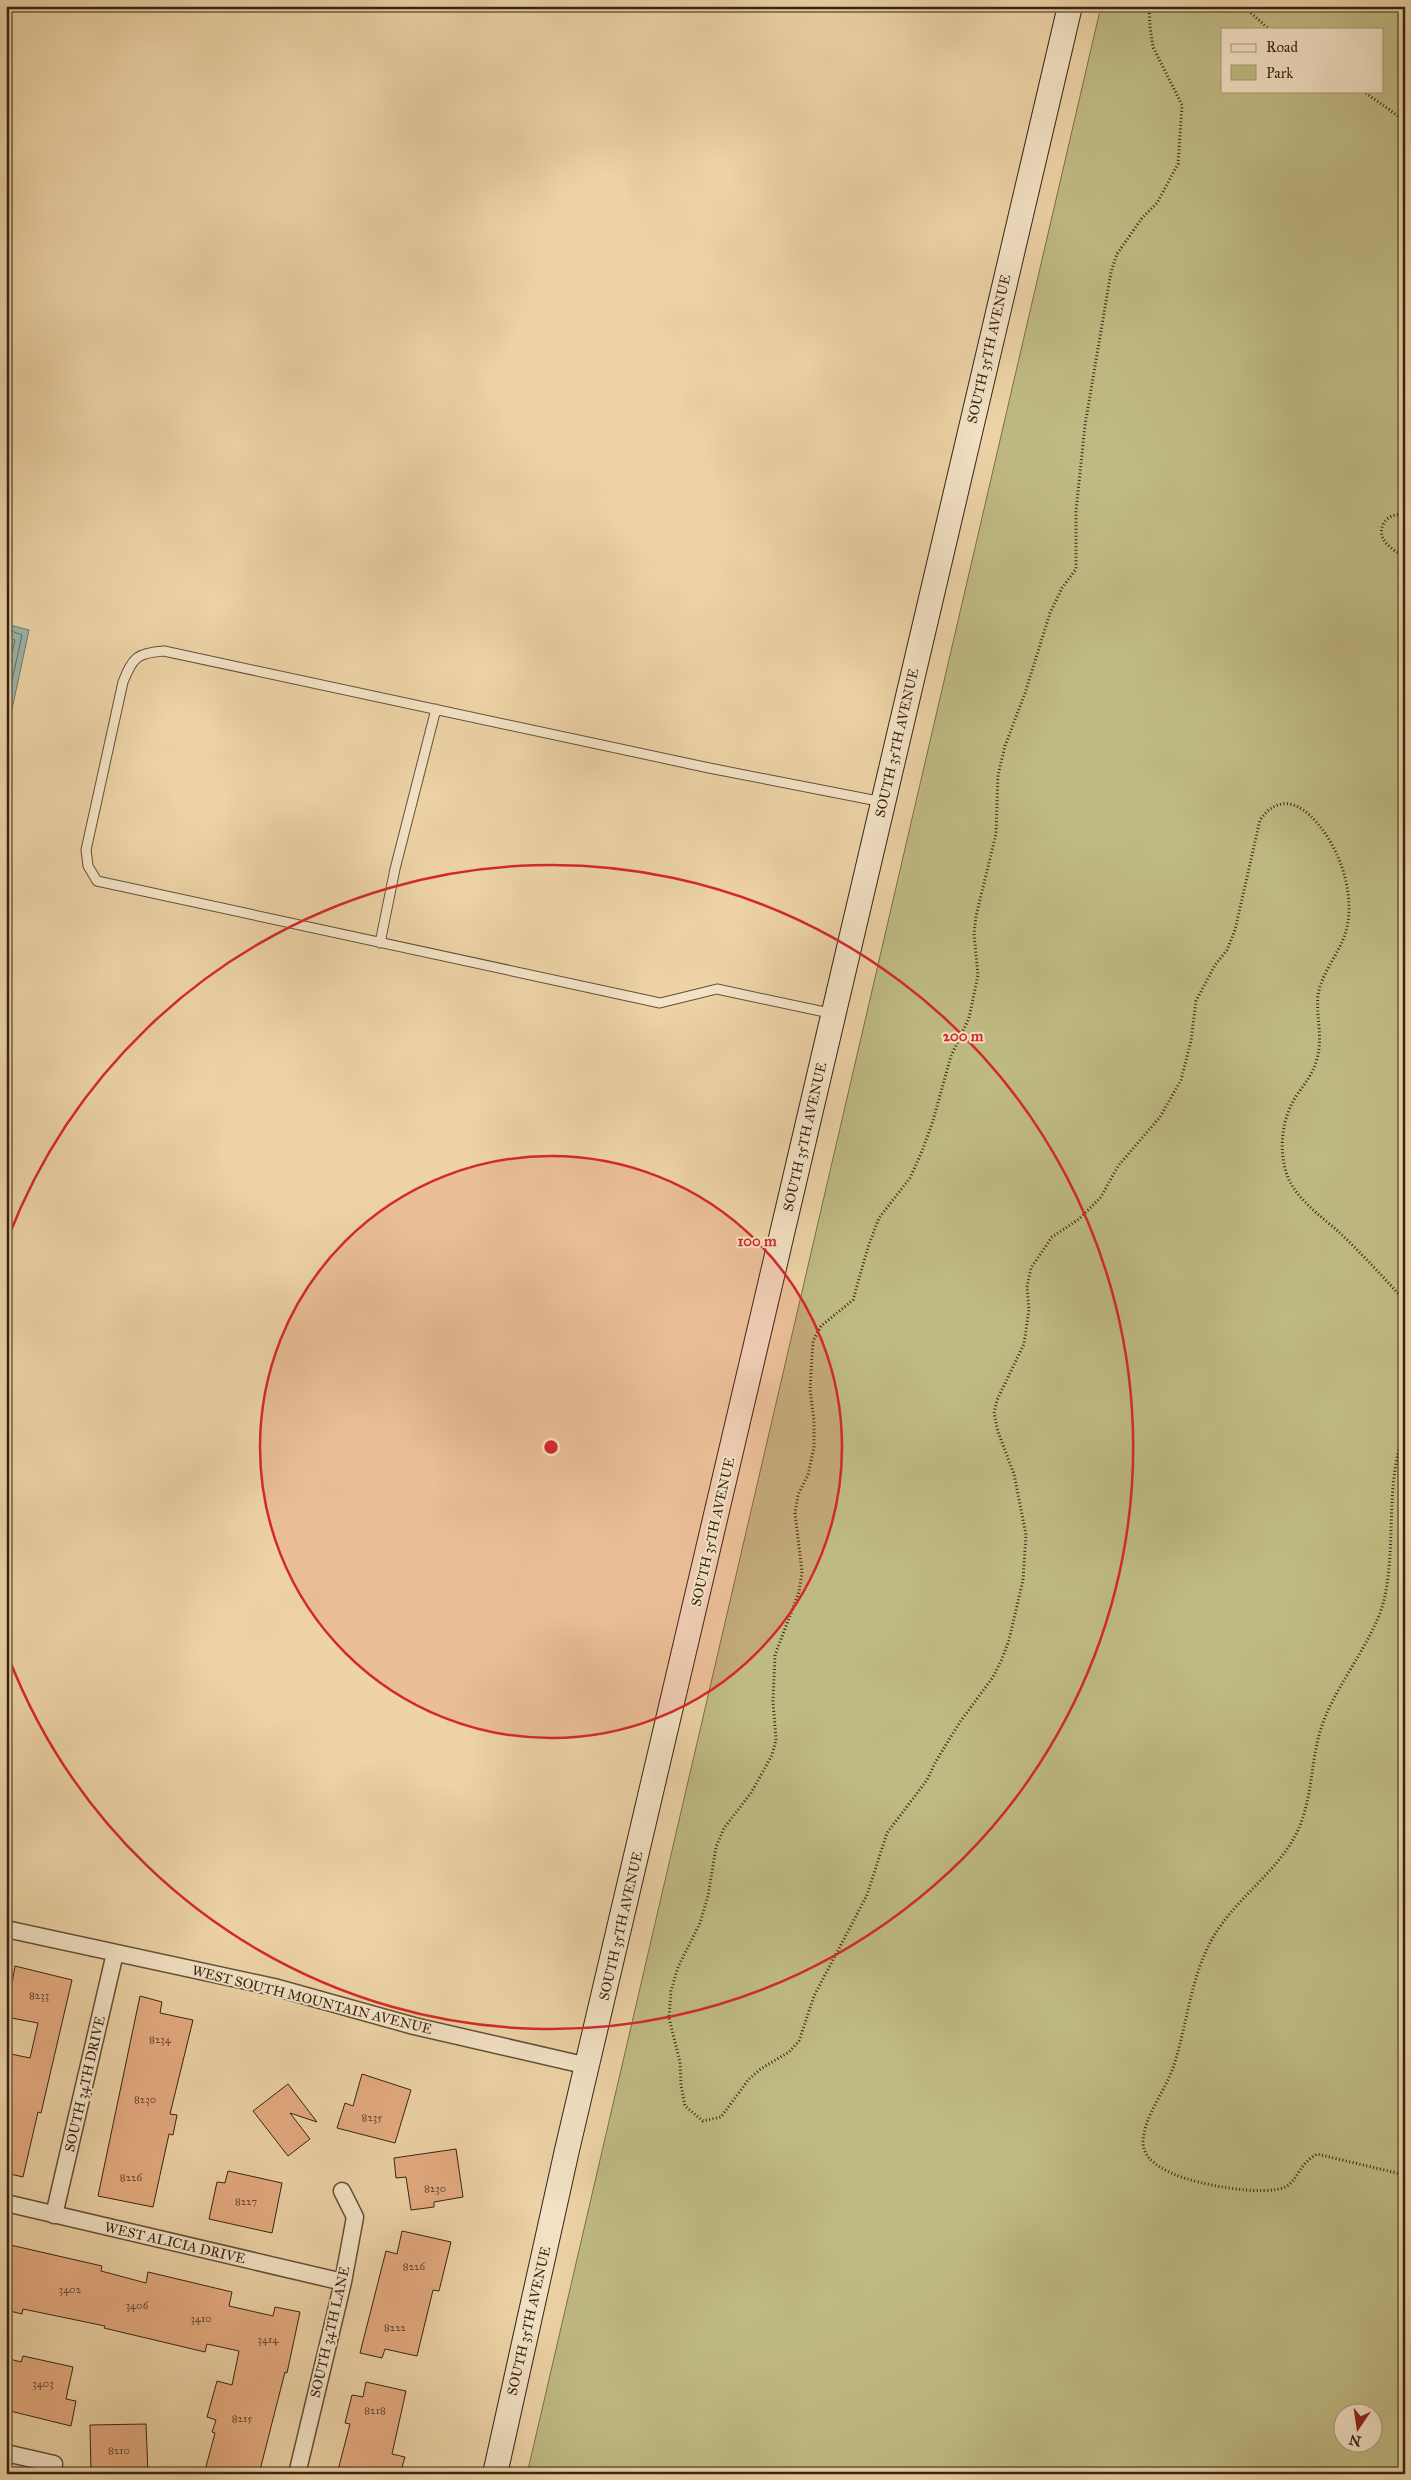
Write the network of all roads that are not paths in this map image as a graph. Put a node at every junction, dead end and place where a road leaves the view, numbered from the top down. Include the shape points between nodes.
1 (1070, 6) edge
2 (436, 709) junction
3 (883, 802) junction
4 (380, 942) junction
5 (834, 1014) junction
6 (6, 1928) edge
7 (115, 1953) junction
8 (588, 2066) junction
9 (342, 2191) dead end
10 (6, 2204) edge
11 (54, 2215) junction
12 (343, 2282) junction
13 (6, 2453) edge
14 (53, 2469) edge
15 (297, 2474) edge
16 (495, 2474) edge

1 - 3 main road, SOUTH 35TH AVENUE
2 - 3 lane
2 - 4 lane
2 - 4 lane via 164,650 146,652 130,663 123,682 86,850 88,866 97,880
3 - 5 main road, SOUTH 35TH AVENUE
4 - 5 lane via 660,1003 717,989
5 - 8 main road, SOUTH 35TH AVENUE
6 - 7 street, WEST SOUTH MOUNTAIN AVENUE
7 - 8 street, WEST SOUTH MOUNTAIN AVENUE via 274,1987 414,2026
7 - 11 street, SOUTH 34TH DRIVE
8 - 16 main road, SOUTH 35TH AVENUE
9 - 12 street, SOUTH 34TH LANE via 354,2217
10 - 11 street, WEST ALICIA DRIVE
11 - 12 street, WEST ALICIA DRIVE
12 - 15 street, SOUTH 34TH LANE
13 - 14 street

